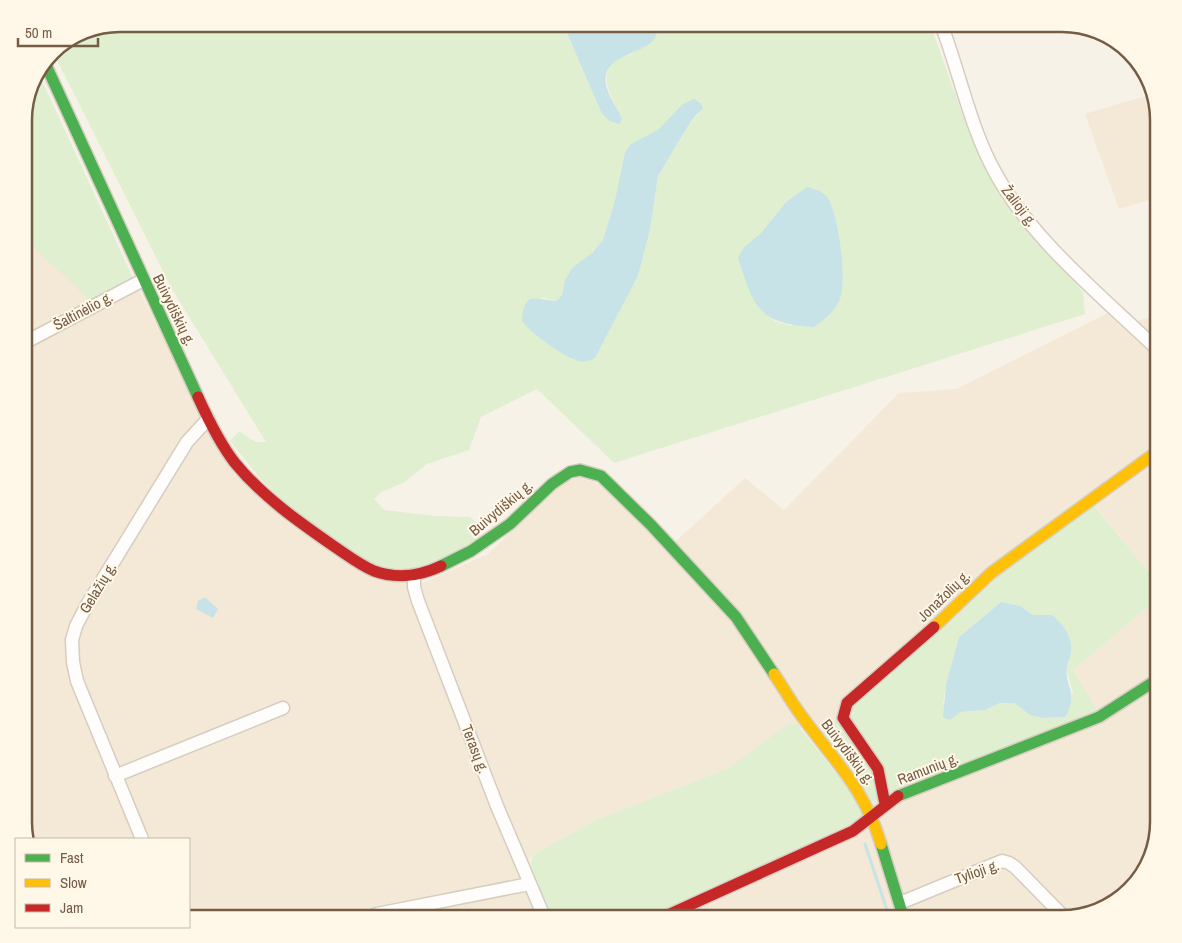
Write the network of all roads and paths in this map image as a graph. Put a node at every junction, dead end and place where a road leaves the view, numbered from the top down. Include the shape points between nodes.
1 (944, 32) edge
2 (47, 71) edge
3 (143, 280) junction
4 (33, 338) edge
5 (1150, 342) edge
6 (208, 419) junction
7 (1150, 457) edge
8 (414, 575) junction
9 (1150, 684) edge
10 (283, 708) dead end
11 (116, 776) junction
12 (885, 804) junction
13 (873, 816) junction
14 (142, 838) edge
15 (529, 884) junction
16 (900, 903) junction
17 (397, 910) edge
18 (540, 910) edge
19 (679, 910) edge
20 (902, 910) edge
21 (1057, 910) edge

1 - 5 street, Žalioji g. via 990,164 1011,199 1078,274
2 - 3 main road, Buivydiškių g.
3 - 4 street, Šaltinėlio g.
3 - 6 main road, Buivydiškių g.
6 - 8 main road, Buivydiškių g. via 222,445 250,480 309,530 348,557 376,571
6 - 11 street, Gelažių g. via 187,442 73,633 72,656 77,681
7 - 12 main road, Jonažolių g. via 991,573 848,703 844,718 878,769
8 - 13 main road, Buivydiškių g. via 441,567 490,540 552,484 570,472 580,470 601,476 736,617 801,715 853,781
8 - 15 street, Terasų g. via 418,601
9 - 12 main road, Ramunių g. via 1099,717
10 - 11 street
11 - 14 street, Gelažių g.
12 - 13 main road, Ramunių g.
13 - 16 main road, Buivydiškių g.
13 - 19 main road, Ramunių g. via 853,831
15 - 17 street
15 - 18 street, Terasų g.
16 - 20 main road, Buivydiškių g.
16 - 21 street, Tylioji g. via 1002,861 1015,867

